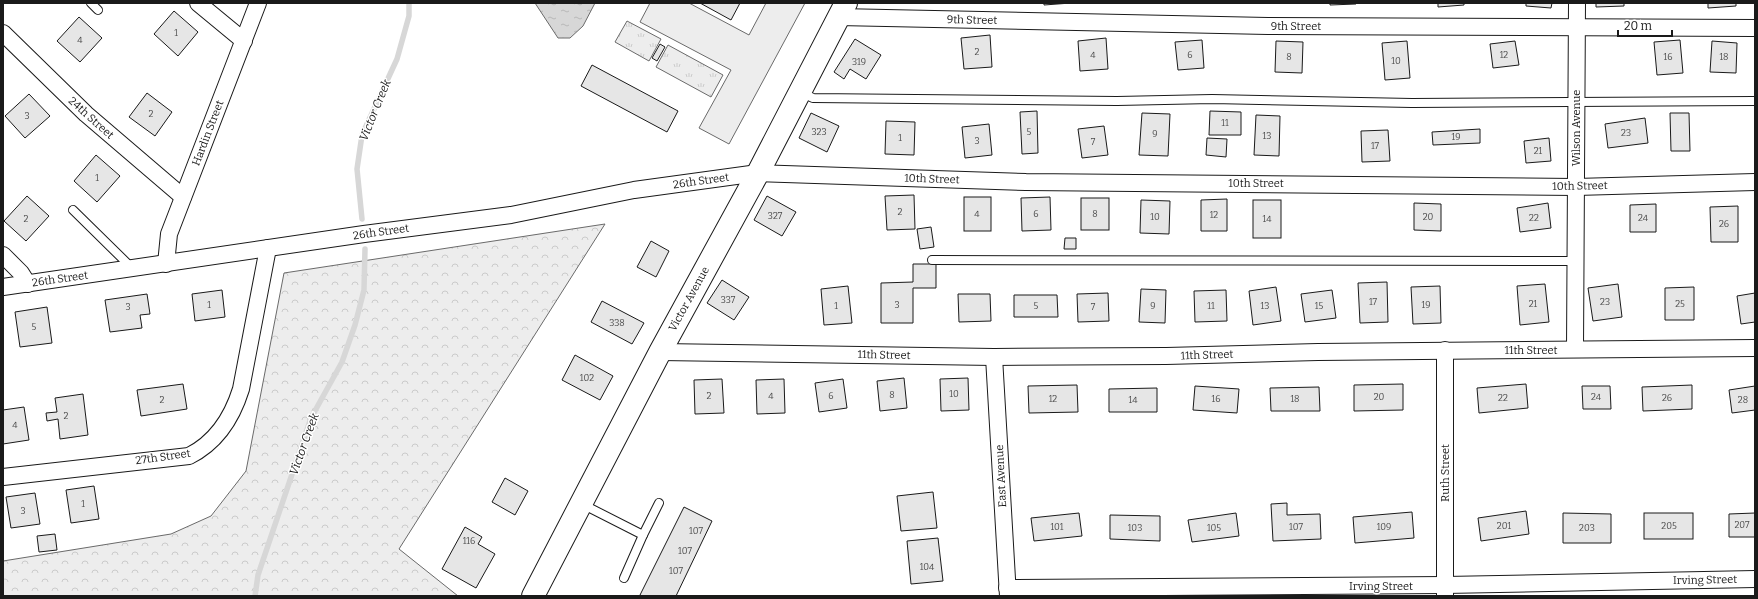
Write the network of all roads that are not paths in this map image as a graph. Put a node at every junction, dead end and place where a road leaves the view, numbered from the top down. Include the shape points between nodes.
1 (90, 3) edge
2 (198, 3) edge
3 (258, 3) edge
4 (1577, 3) edge
5 (98, 10) dead end
6 (842, 10) edge
7 (1577, 26) junction
8 (1755, 28) edge
9 (3, 33) edge
10 (244, 41) junction
11 (799, 92) junction
12 (1576, 101) junction
13 (1755, 101) edge
14 (758, 173) junction
15 (1755, 182) edge
16 (1576, 187) junction
17 (183, 197) junction
18 (73, 210) dead end
19 (268, 248) junction
20 (3, 255) edge
21 (932, 260) dead end
22 (1575, 261) junction
23 (166, 264) junction
24 (132, 269) junction
25 (28, 284) junction
26 (3, 287) edge
27 (1755, 348) edge
28 (1575, 349) junction
29 (1445, 350) junction
30 (660, 352) junction
31 (994, 357) junction
32 (3, 476) edge
33 (659, 503) dead end
34 (581, 504) junction
35 (643, 534) junction
36 (624, 578) dead end
37 (1755, 579) edge
38 (1445, 591) edge
39 (1007, 592) edge
40 (533, 596) edge

1 - 5 lane
2 - 10 street
3 - 10 street, Hardin Street
4 - 7 street, Wilson Avenue
6 - 7 street, 9th Street via 1268,26
6 - 11 street, Victor Avenue
7 - 8 street, 9th Street
7 - 12 street, Wilson Avenue
9 - 17 street, 24th Street via 86,114
10 - 17 street, Hardin Street
11 - 12 lane via 813,98 1212,99 1412,104
11 - 14 street, Victor Avenue
12 - 13 lane
12 - 16 street, Wilson Avenue
14 - 16 street, 10th Street via 1026,182
14 - 19 street, 26th Street via 634,190 510,215
14 - 30 street, Victor Avenue
15 - 16 street, 10th Street
16 - 22 street, Wilson Avenue
17 - 23 street, Hardin Street via 169,234
18 - 24 lane
19 - 23 street, 26th Street
19 - 32 street, 27th Street via 241,389 226,426 212,440 189,456
20 - 25 street
21 - 22 lane
22 - 28 street, Wilson Avenue
23 - 24 street, 26th Street
24 - 25 street, 26th Street
25 - 26 street, 26th Street
27 - 28 street, 11th Street
28 - 29 street, 11th Street
29 - 31 street, 11th Street
29 - 38 street, Ruth Street
30 - 31 street, 11th Street
30 - 34 street, Victor Avenue
31 - 39 street, East Avenue
33 - 35 lane
34 - 35 lane
34 - 40 street, Victor Avenue
35 - 36 lane
37 - 38 street, Irving Street
38 - 39 street, Irving Street

